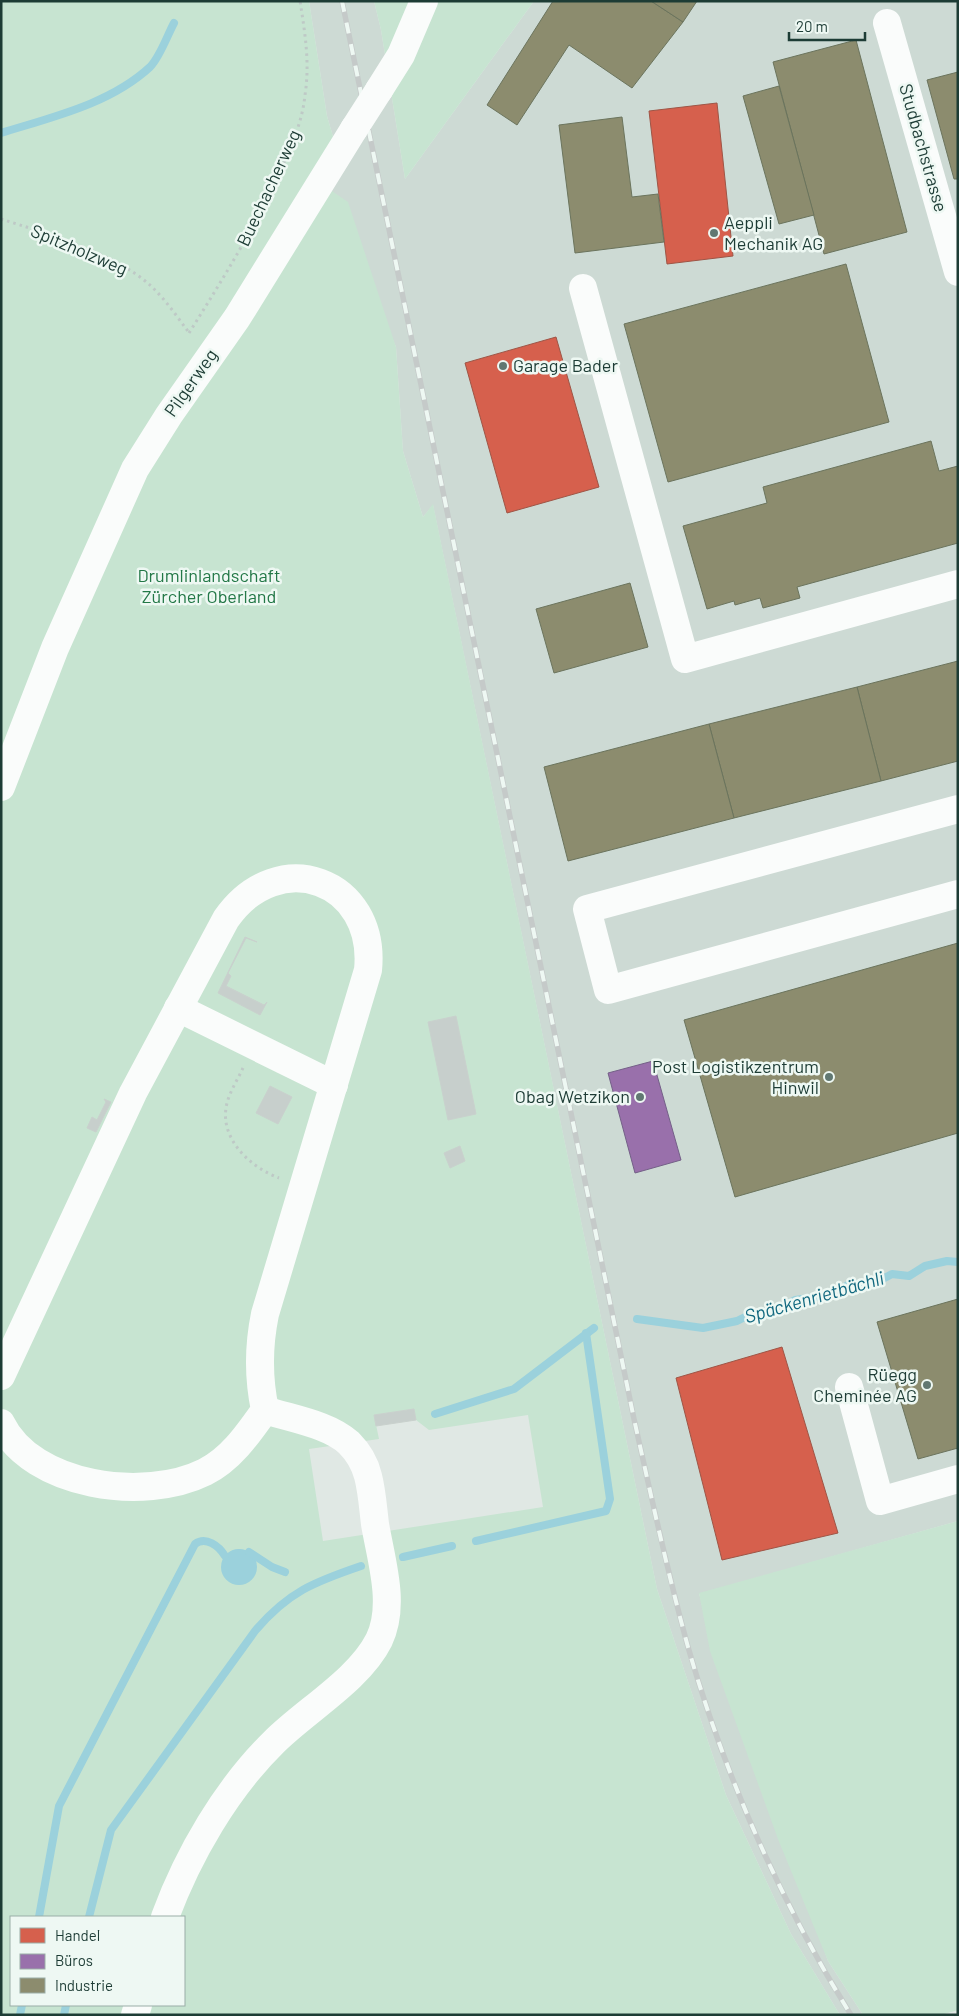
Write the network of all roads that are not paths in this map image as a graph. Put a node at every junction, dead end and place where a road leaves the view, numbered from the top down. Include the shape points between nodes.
1 (424, 1) edge
2 (887, 23) dead end
3 (958, 272) edge
4 (584, 288) dead end
5 (958, 584) edge
6 (1, 787) edge
7 (958, 809) edge
8 (958, 894) edge
9 (178, 1008) junction
10 (334, 1085) junction
11 (1, 1376) edge
12 (849, 1387) dead end
13 (265, 1410) junction
14 (1, 1423) edge
15 (958, 1479) edge
16 (165, 1916) edge

1 - 6 street, Pilgerweg, bridge via 401,55 264,275 135,468 55,648
2 - 3 street, Studbachstrasse
4 - 5 street via 685,659
7 - 8 street via 587,909 608,990
9 - 10 street
9 - 10 street via 226,918 250,891 284,878 320,882 350,902 363,926 370,952 363,988
9 - 11 street via 107,1147
10 - 13 street via 262,1330 259,1372
12 - 15 street via 880,1501
13 - 14 street via 236,1448 217,1464 193,1477 150,1486 96,1483 51,1470 16,1446
13 - 16 street via 336,1434 359,1454 368,1476 385,1588 385,1618 379,1640 363,1662 272,1743 238,1785 190,1861

